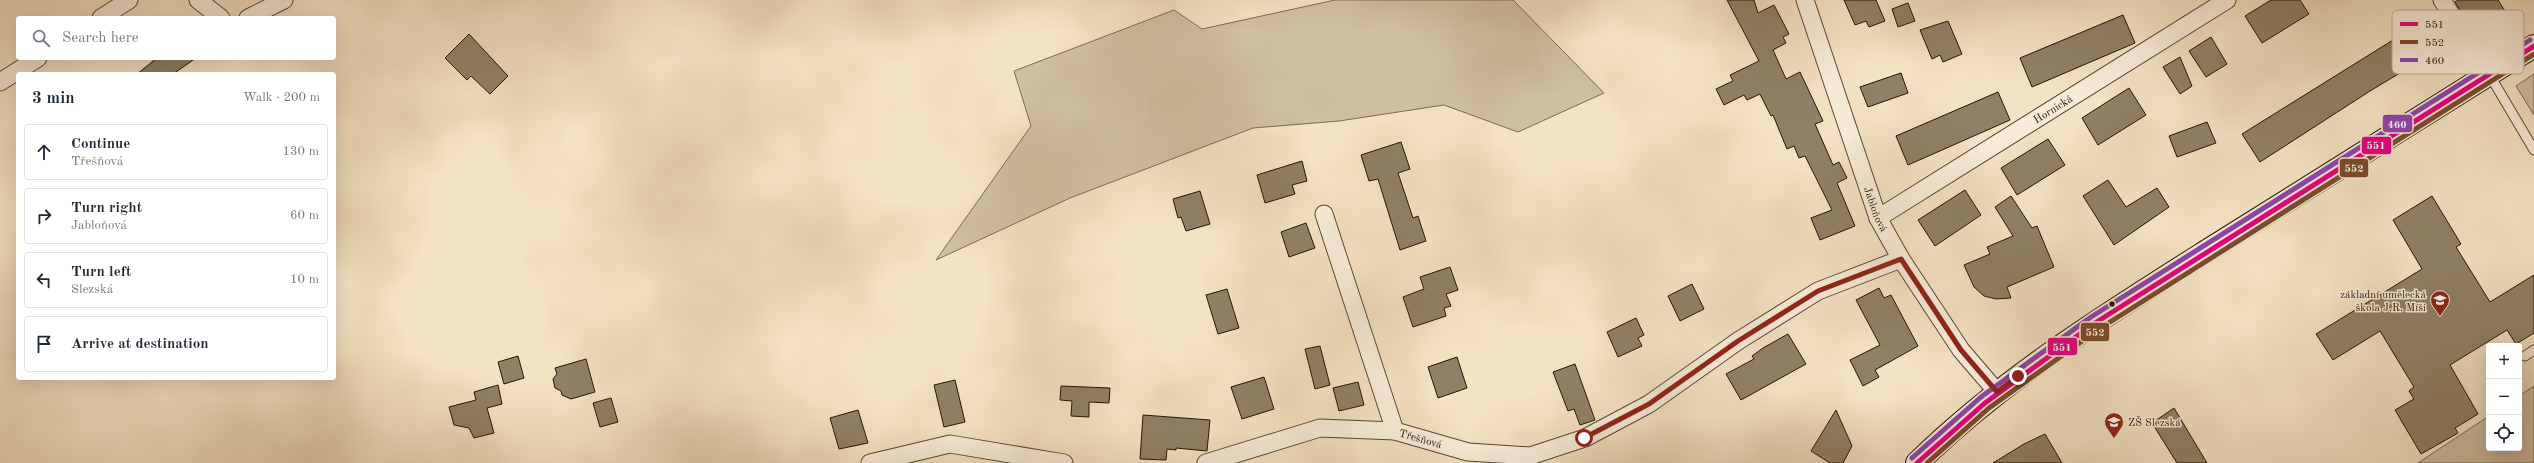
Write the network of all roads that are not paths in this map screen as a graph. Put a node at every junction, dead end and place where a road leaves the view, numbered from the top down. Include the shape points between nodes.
1 (129, 0) edge
2 (198, 0) edge
3 (284, 0) edge
4 (1805, 0) edge
5 (2227, 0) edge
6 (2442, 0) edge
7 (2448, 10) edge
8 (104, 16) edge
9 (218, 16) edge
10 (252, 16) edge
11 (2534, 46) edge
12 (2524, 52) edge
13 (35, 60) edge
14 (2489, 74) joint
15 (0, 82) edge
16 (2534, 150) edge
17 (1324, 214) dead end
18 (1878, 218) junction
19 (1901, 259) junction
20 (2534, 350) edge
21 (2525, 356) dead end
22 (1997, 392) junction
23 (1395, 431) junction
24 (870, 463) edge
25 (1064, 463) edge
26 (1206, 463) edge
27 (1917, 463) edge

1 - 8 street
2 - 9 street
3 - 10 street
4 - 18 street, Jabloňová
5 - 18 street, Hornická
6 - 7 street
11 - 12 street
13 - 15 street
14 - 16 lane
14 - 22 street via 2117,308
17 - 23 street
18 - 19 street, Jabloňová
19 - 22 street, Jabloňová via 1961,350
19 - 23 street, Třešňová via 1818,291 1738,341 1649,404 1584,438 1530,456 1468,452
20 - 21 lane
22 - 27 street
23 - 26 street, Třešňová via 1320,428
24 - 25 street via 950,444

